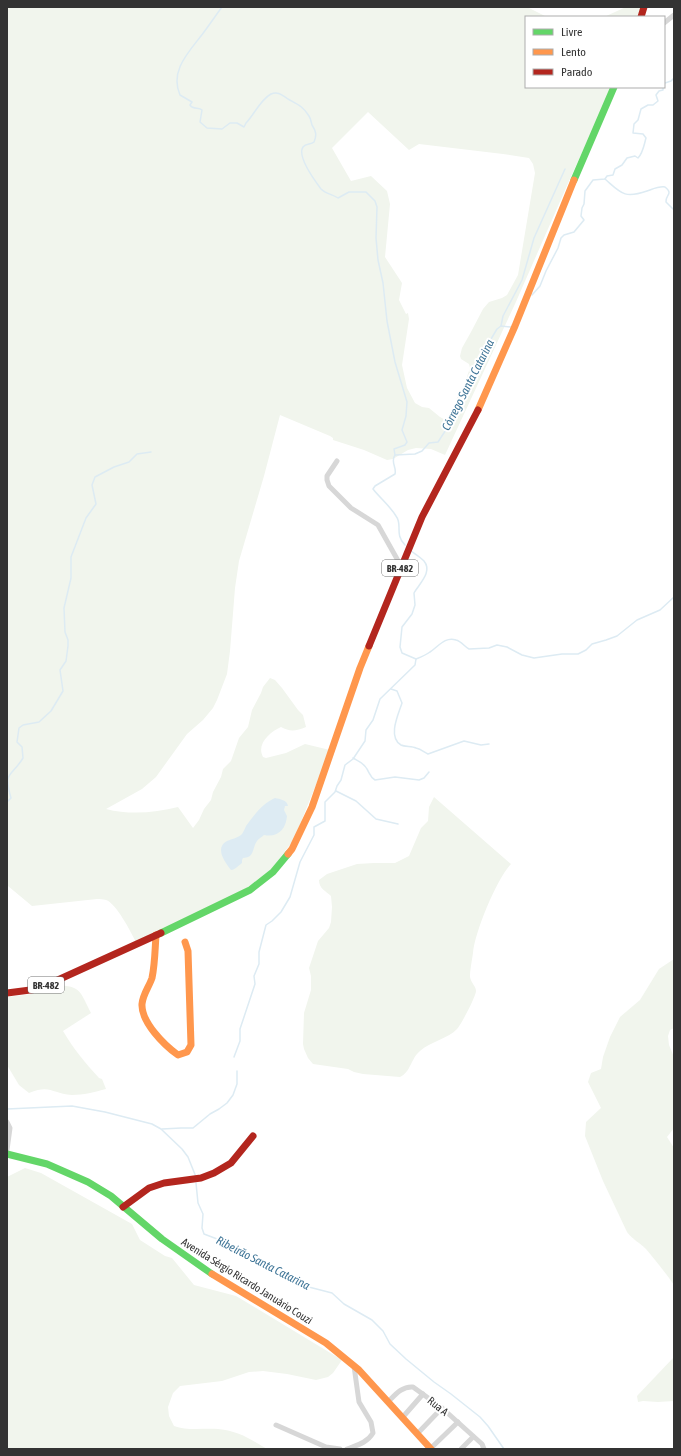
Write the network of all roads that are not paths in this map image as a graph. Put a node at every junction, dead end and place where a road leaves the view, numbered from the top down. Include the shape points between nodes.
1 (674, 14) edge
2 (665, 22) edge
3 (614, 88) edge
4 (336, 461) dead end
5 (401, 566) junction
6 (156, 935) junction
7 (185, 942) dead end
8 (7, 993) edge
9 (7, 1122) edge
10 (253, 1136) dead end
11 (7, 1150) edge
12 (7, 1154) edge
13 (123, 1207) junction
14 (353, 1365) junction
15 (423, 1394) junction
16 (388, 1402) junction
17 (442, 1408) junction
18 (402, 1418) junction
19 (458, 1422) junction
20 (276, 1425) dead end
21 (417, 1434) junction
22 (473, 1437) junction
23 (340, 1449) edge
24 (346, 1449) edge
25 (430, 1449) edge
26 (461, 1449) edge
27 (484, 1449) edge

1 - 2 street
3 - 5 main road, BR-482 via 477,412 422,517
4 - 5 street via 327,476 329,486 352,508 378,525
5 - 6 main road, BR-482 via 360,668 312,807 286,858 274,872 250,890
6 - 7 main road via 152,977 142,1008 164,1044 178,1055 187,1052 191,1045 188,951
6 - 8 main road, BR-482 via 38,989
9 - 11 street via 10,1128
10 - 13 main road via 232,1163 214,1174 149,1188
12 - 13 main road, Avenida Sérgio Ricardo Januário Couzi via 47,1164 88,1182
13 - 14 main road, Avenida Sérgio Ricardo Januário Couzi via 197,1265 326,1343
14 - 16 main road, Avenida Sérgio Ricardo Januário Couzi
14 - 24 street via 359,1402 371,1422 373,1433 361,1444
15 - 16 street, Rua A via 408,1386
15 - 17 street, Rua A
15 - 18 street
16 - 18 main road, Avenida Sérgio Ricardo Januário Couzi
17 - 19 street, Rua A
17 - 21 street
18 - 21 main road, Avenida Sérgio Ricardo Januário Couzi
19 - 22 street, Rua A
19 - 25 street
20 - 23 street via 326,1447
21 - 25 main road, Avenida Sérgio Ricardo Januário Couzi
22 - 26 street
22 - 27 street, Rua A

